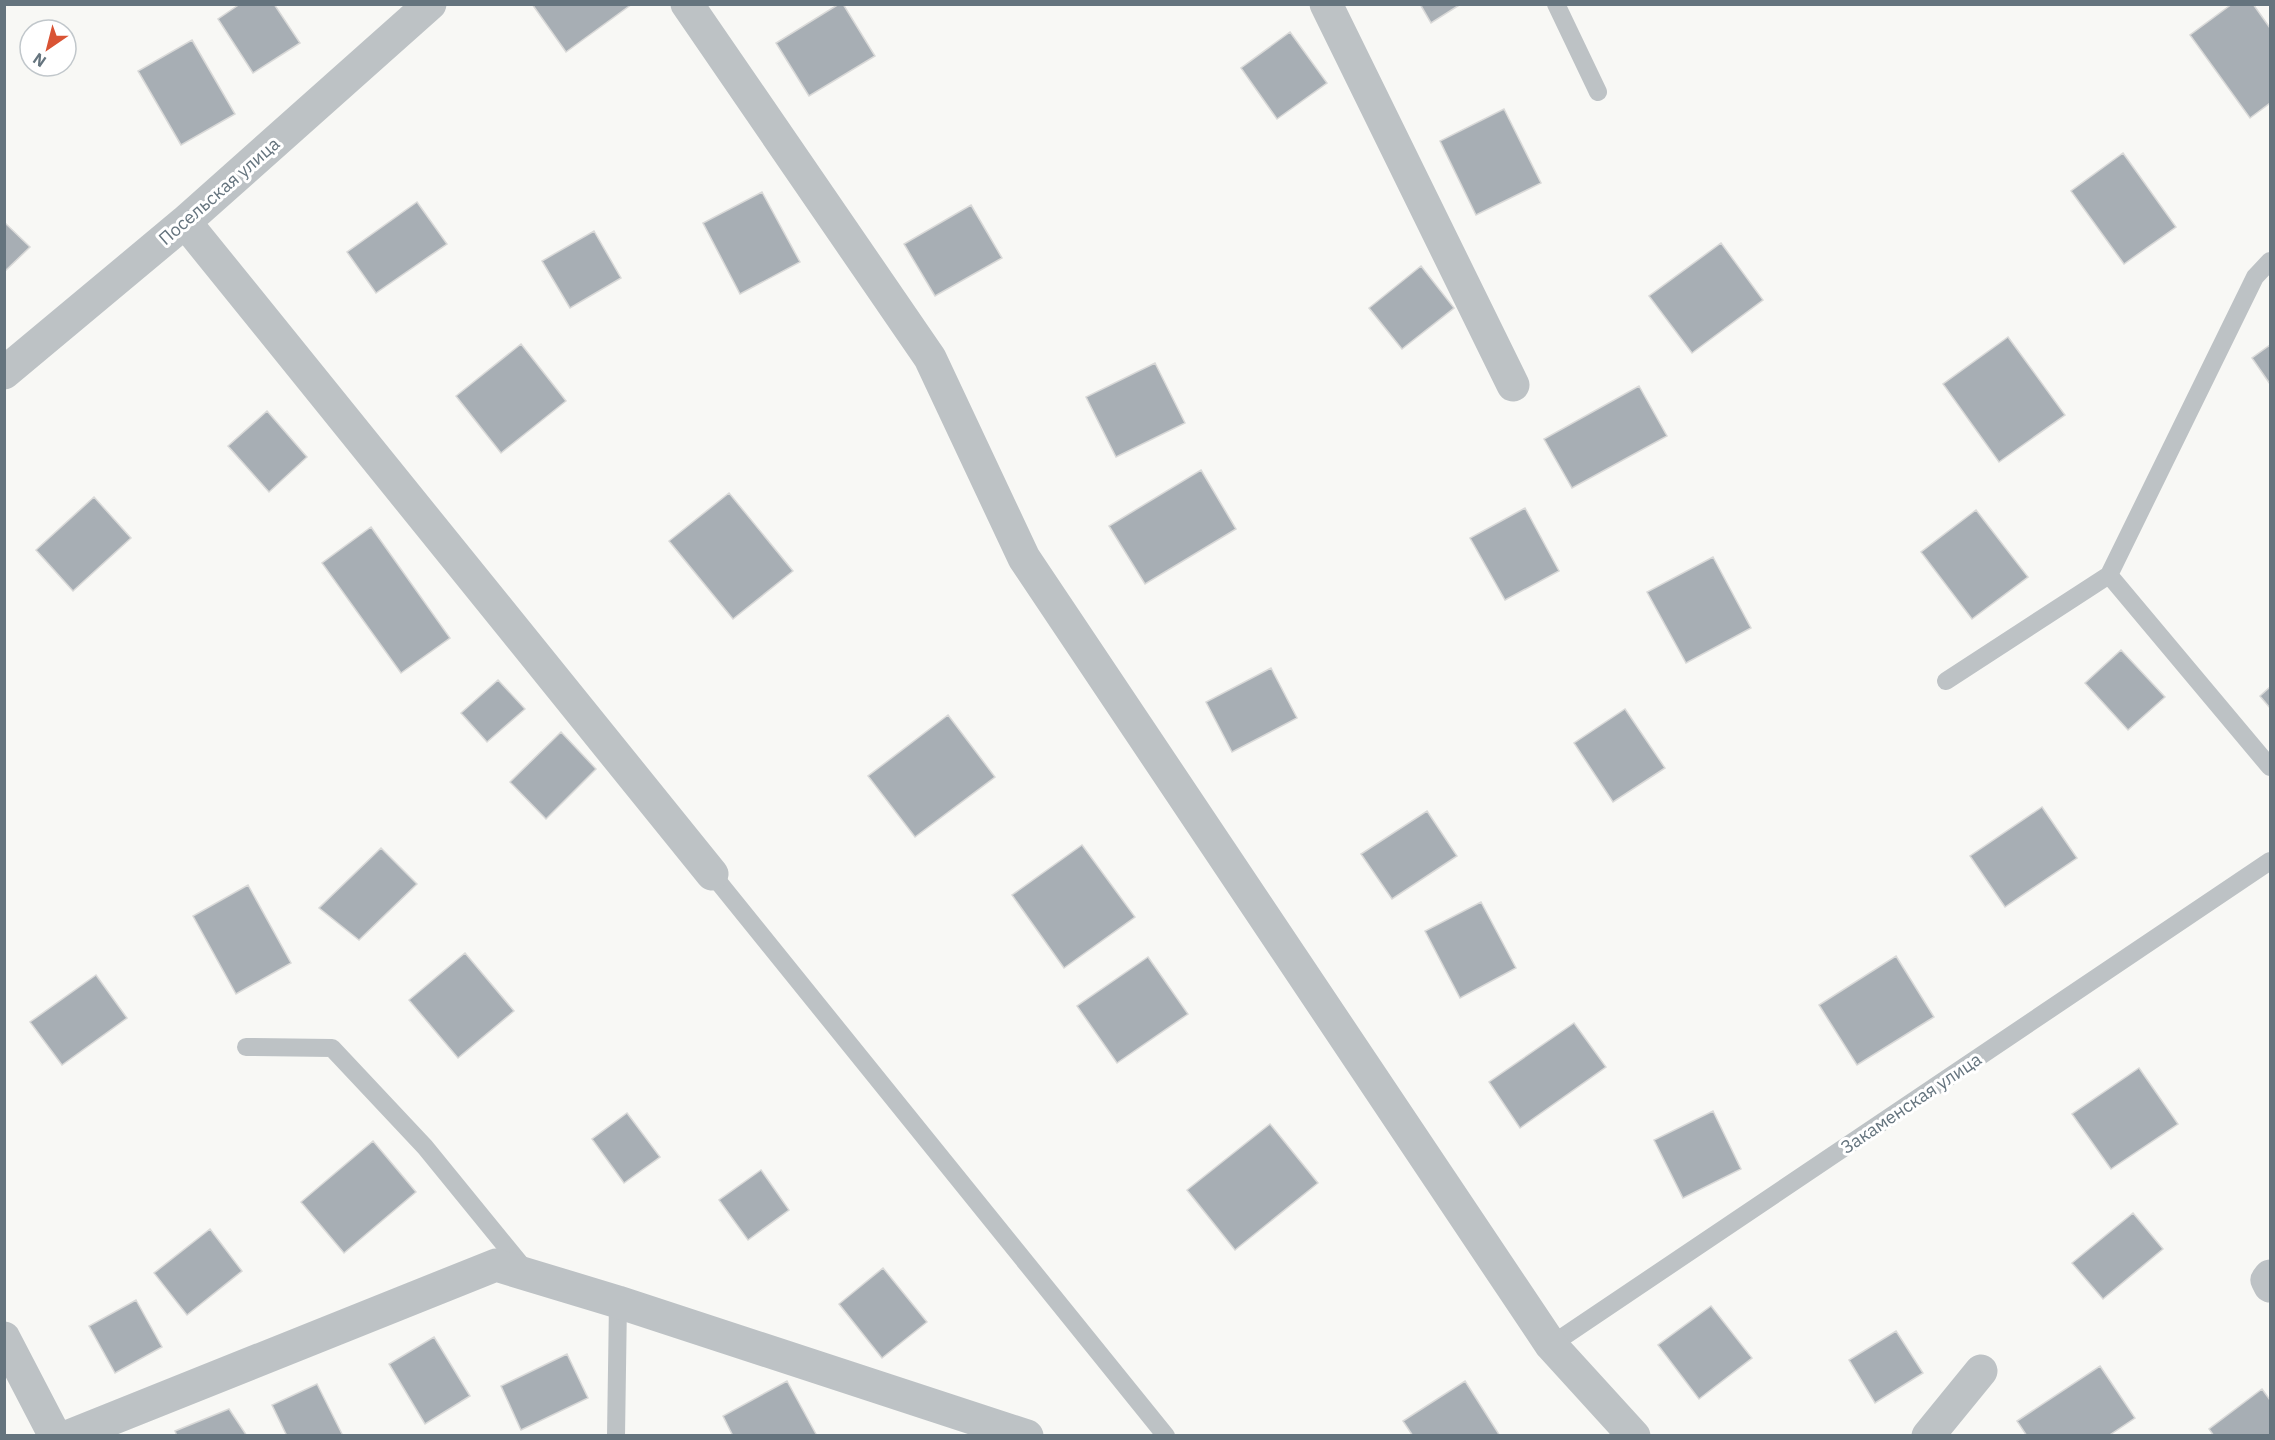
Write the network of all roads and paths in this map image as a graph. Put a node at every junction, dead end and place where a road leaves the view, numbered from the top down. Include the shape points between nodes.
1 (430, 4) edge
2 (687, 4) edge
3 (1326, 4) edge
4 (1556, 4) edge
5 (1598, 92) dead end
6 (185, 222) junction
7 (2271, 261) edge
8 (4, 373) edge
9 (1513, 385) dead end
10 (2109, 575) junction
11 (1946, 681) dead end
12 (2271, 767) edge
13 (2271, 861) edge
14 (712, 874) joint
15 (246, 1047) dead end
16 (530, 1276) junction
17 (2271, 1276) edge
18 (2271, 1286) edge
19 (618, 1302) junction
20 (4, 1338) edge
21 (1551, 1345) junction
22 (1981, 1371) dead end
23 (56, 1436) edge
24 (69, 1436) edge
25 (616, 1436) edge
26 (1027, 1436) edge
27 (1166, 1436) edge
28 (1634, 1436) edge
29 (1928, 1436) edge

1 - 6 street, Посельская улица
2 - 21 street via 930,358 1024,558
3 - 9 street
4 - 5 lane
6 - 8 street, Посельская улица
6 - 14 street
7 - 10 lane via 2255,278
10 - 11 lane
10 - 12 lane
13 - 21 lane, Закаменская улица
14 - 27 lane
15 - 16 lane via 332,1048 425,1147
16 - 19 street
16 - 24 street via 496,1265
17 - 18 street via 2267,1280
19 - 25 lane
19 - 26 street
20 - 23 street
21 - 28 street
22 - 29 street

